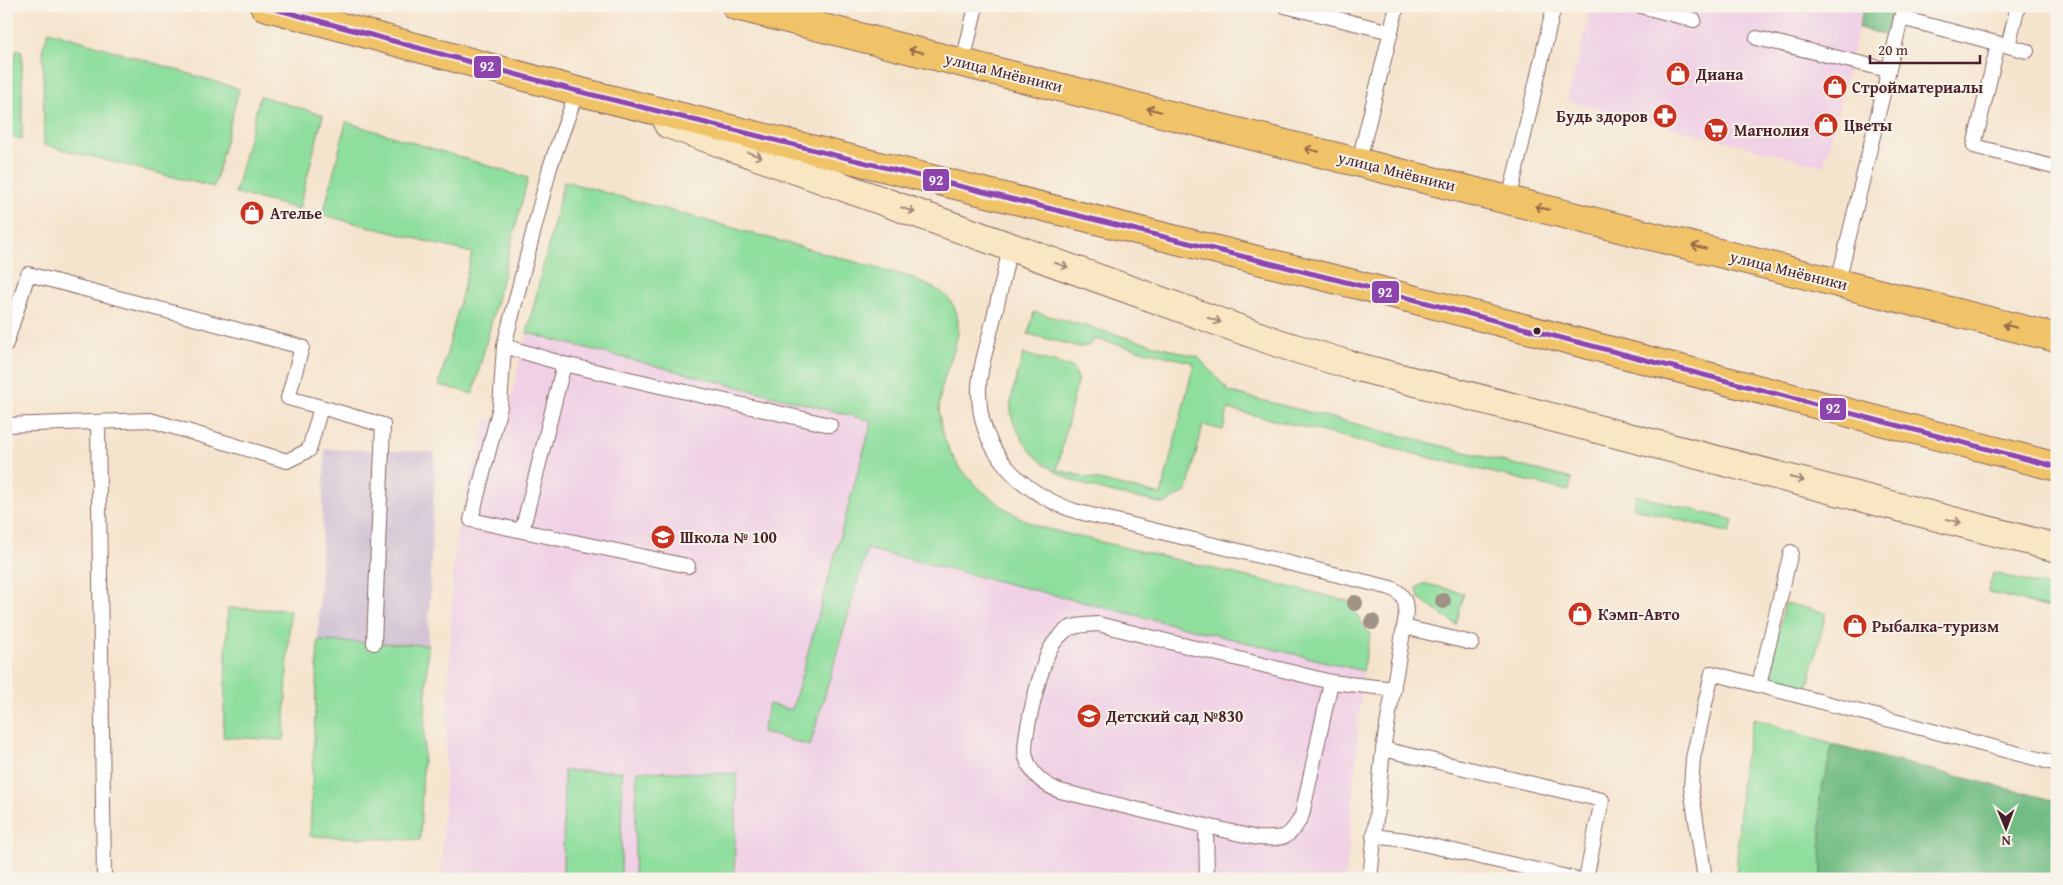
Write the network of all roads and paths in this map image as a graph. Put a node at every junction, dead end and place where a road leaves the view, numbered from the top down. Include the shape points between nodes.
1 (264, 6) edge
2 (736, 6) edge
3 (976, 6) edge
4 (1285, 6) edge
5 (1398, 6) edge
6 (1554, 6) edge
7 (1641, 6) edge
8 (2018, 6) edge
9 (1902, 12) edge
10 (1694, 20) dead end
11 (1391, 32) junction
12 (1757, 38) dead end
13 (2003, 45) junction
14 (2027, 51) dead end
15 (963, 62) junction
16 (1888, 70) junction
17 (577, 91) junction
18 (1359, 161) junction
19 (2057, 168) edge
20 (1509, 200) junction
21 (1010, 247) junction
22 (1838, 282) junction
23 (2057, 338) edge
24 (6, 344) edge
25 (504, 346) junction
26 (564, 364) junction
27 (321, 408) junction
28 (98, 422) junction
29 (6, 425) edge
30 (830, 425) dead end
31 (2057, 467) edge
32 (522, 531) junction
33 (2057, 548) edge
34 (1791, 552) dead end
35 (688, 566) dead end
36 (1404, 627) junction
37 (374, 643) dead end
38 (1472, 643) dead end
39 (1331, 682) junction
40 (1759, 685) junction
41 (1394, 689) junction
42 (1383, 749) junction
43 (2057, 764) edge
44 (1206, 826) junction
45 (1373, 836) junction
46 (104, 879) edge
47 (1208, 879) edge
48 (1370, 879) edge
49 (1576, 879) edge
50 (1586, 879) edge
51 (1705, 879) edge

1 - 17 main road
15 -> 2 main road, улица Мнёвники
3 - 15 lane
4 - 11 lane
5 - 11 lane
6 - 20 lane
7 - 10 lane
8 - 13 lane
9 - 13 lane
9 - 16 lane
11 - 18 lane
12 - 16 lane
13 - 14 lane
13 - 19 lane via 1974,146
18 -> 15 main road, улица Мнёвники
16 - 22 lane
17 -> 21 main road
17 - 25 lane via 550,167
17 - 31 main road via 1366,287
18 - 20 main road, улица Мнёвники
22 -> 20 main road, улица Мнёвники
21 -> 33 main road via 1281,344 1350,364
21 - 36 lane via 980,374 979,403 988,437 1007,469 1019,481 1046,500 1075,511 1391,588 1398,591 1406,604
23 -> 22 main road, улица Мнёвники
24 - 27 lane via 28,274 302,347 288,398
25 - 26 lane
25 - 32 lane via 500,407 472,520
26 - 30 lane
26 - 32 lane
27 - 28 lane via 309,450 287,461 150,420
27 - 37 lane via 383,425
28 - 29 lane
28 - 46 lane
32 - 35 lane
34 - 40 lane
36 - 38 lane
36 - 41 lane
39 - 41 lane
39 - 44 lane via 1302,815 1293,832 1277,839 1257,838
39 - 44 lane via 1098,624 1077,626 1058,637 1047,655 1026,737 1025,757 1034,773 1043,784 1060,791
40 - 43 lane
40 - 51 lane via 1712,673 1694,748 1692,788
41 - 42 lane
42 - 45 lane
42 - 50 lane via 1602,800
44 - 47 lane
45 - 48 lane
45 - 49 lane via 1406,840

